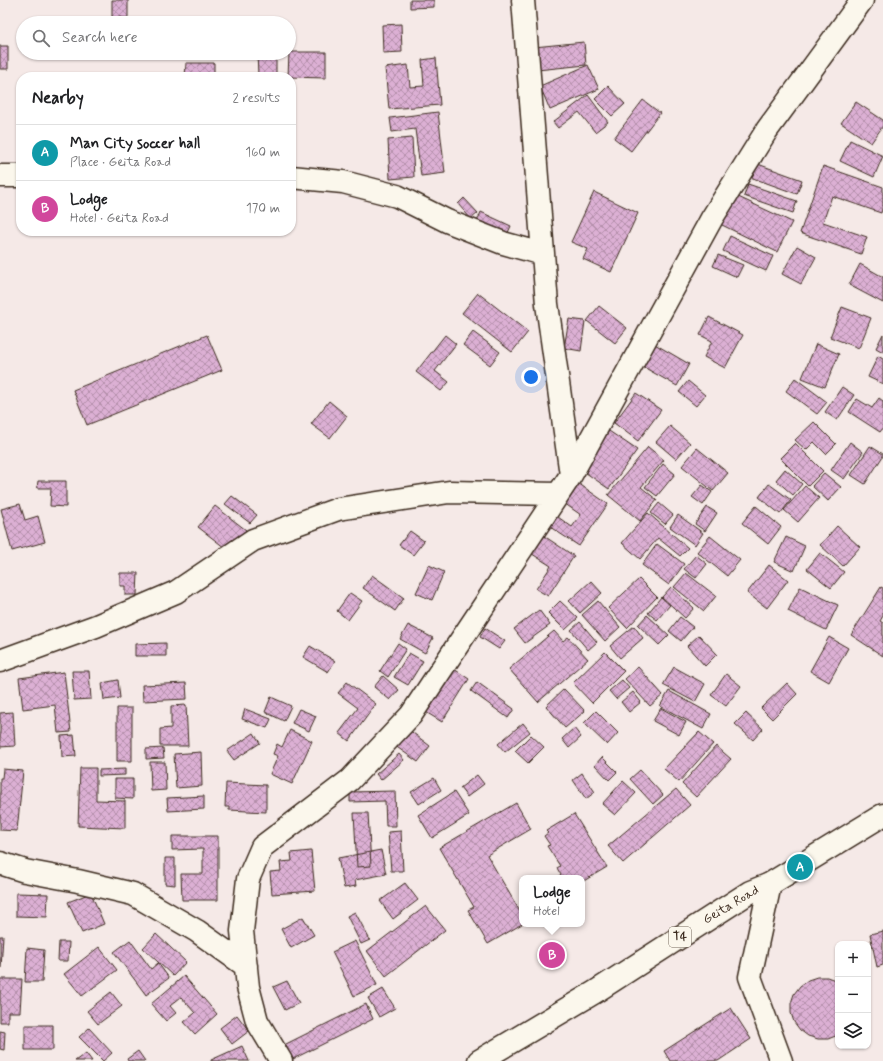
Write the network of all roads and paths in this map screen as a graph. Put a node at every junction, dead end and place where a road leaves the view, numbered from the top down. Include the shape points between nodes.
1 (523, 0) edge
2 (862, 0) edge
3 (0, 176) edge
4 (16, 176) edge
5 (296, 177) edge
6 (543, 254) junction
7 (571, 475) junction
8 (558, 494) junction
9 (0, 661) edge
10 (883, 815) edge
11 (0, 863) edge
12 (770, 884) junction
13 (246, 966) junction
14 (281, 1061) edge
15 (479, 1061) edge
16 (781, 1061) edge

1 - 6 main road
2 - 7 main road via 767,130 712,218
3 - 4 main road
5 - 6 main road via 343,182 397,196 454,224 503,243
6 - 7 main road via 547,304
7 - 8 main road
8 - 9 main road via 449,492 338,509 253,540 176,592 96,626
8 - 13 main road via 411,715 350,780 262,847 248,879 242,931
10 - 12 main road, Geita Road / T4
11 - 13 main road via 25,871 133,894 197,931
12 - 15 main road, Geita Road / T4 via 750,892 595,992
12 - 16 main road via 750,977
13 - 14 main road via 248,987 257,1021

